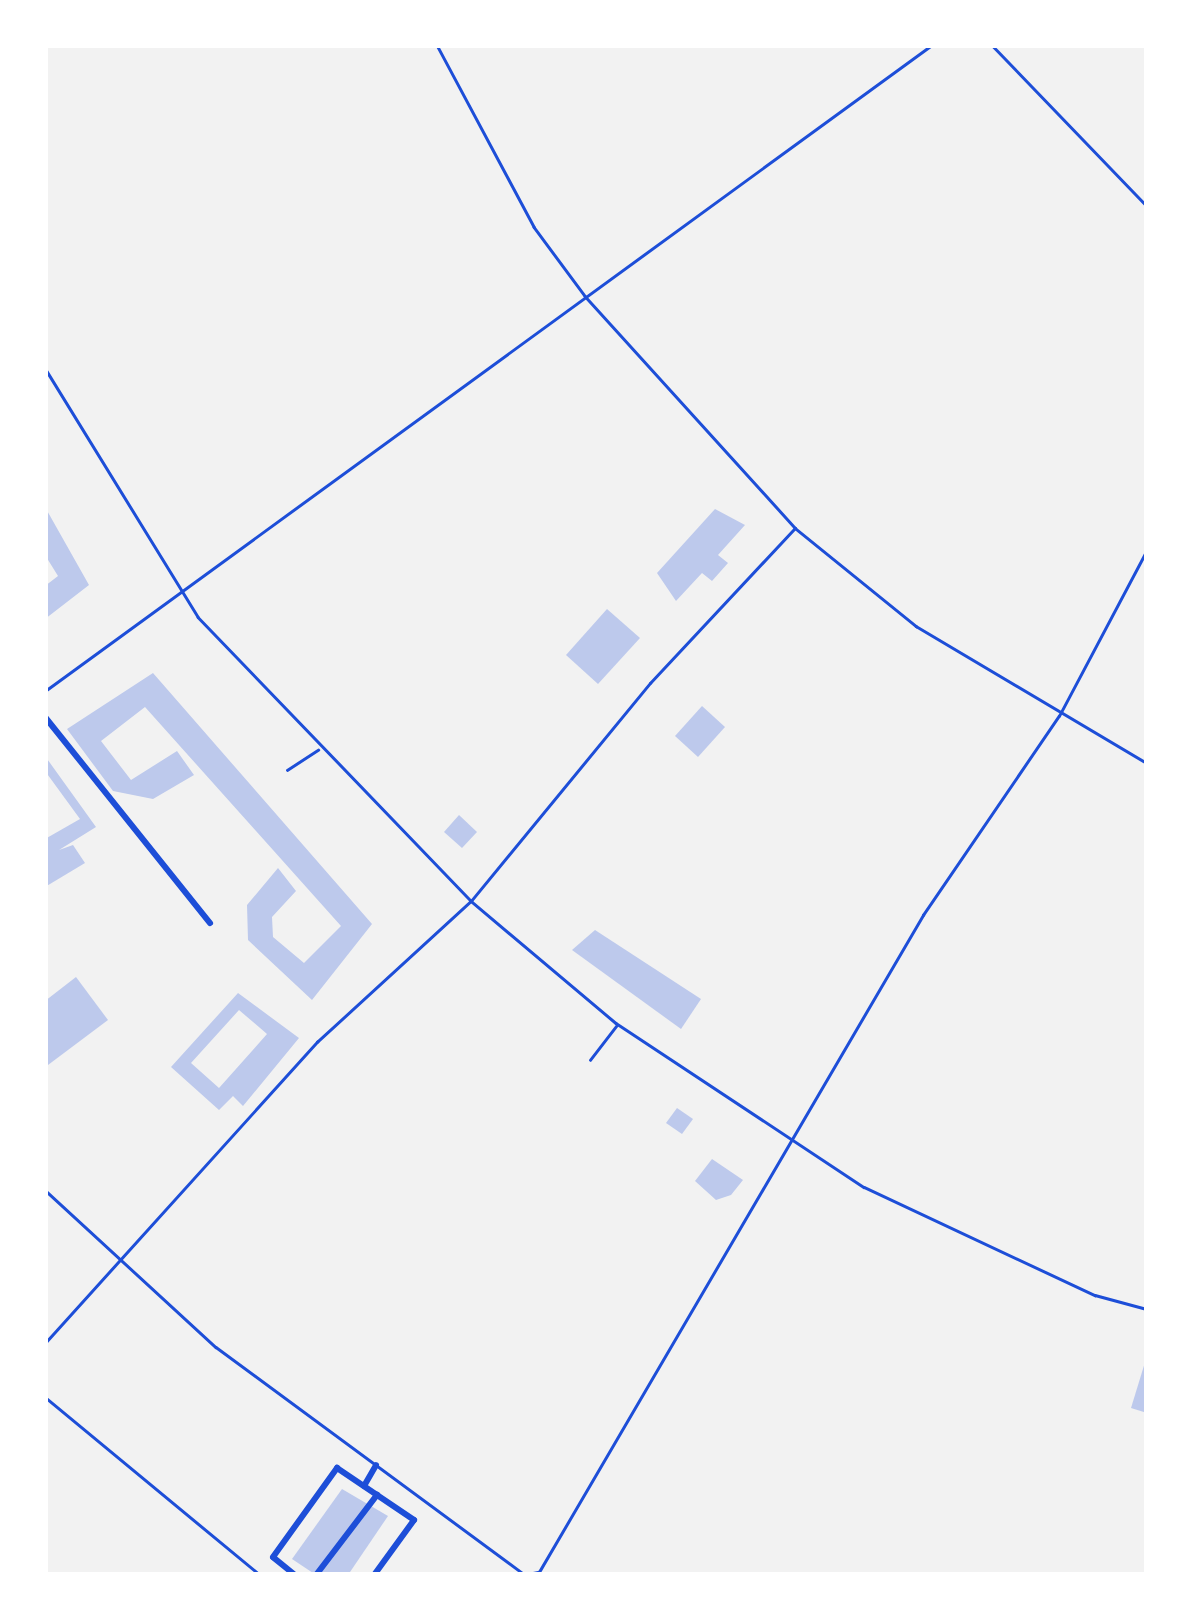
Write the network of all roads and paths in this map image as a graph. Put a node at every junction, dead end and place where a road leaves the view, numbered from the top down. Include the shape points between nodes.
1 (437, 45) edge
2 (932, 45) edge
3 (992, 45) edge
4 (1147, 206) edge
5 (585, 296) junction
6 (45, 368) edge
7 (795, 528) junction
8 (1147, 550) edge
9 (184, 597) junction
10 (45, 691) edge
11 (1059, 716) junction
12 (45, 717) edge
13 (318, 750) junction
14 (1147, 763) edge
15 (287, 770) dead end
16 (471, 901) junction
17 (210, 923) dead end
18 (618, 1024) junction
19 (590, 1060) dead end
20 (789, 1137) junction
21 (45, 1190) edge
22 (118, 1262) junction
23 (1147, 1310) edge
24 (45, 1343) edge
25 (45, 1396) edge
26 (376, 1465) junction
27 (364, 1486) junction
28 (377, 1495) junction
29 (538, 1572) junction
30 (524, 1574) edge
31 (260, 1575) edge
32 (296, 1575) edge
33 (316, 1575) edge
34 (374, 1575) edge
35 (548, 1575) edge

1 - 5 lane via 534,227
2 - 5 lane
3 - 4 lane
5 - 7 lane
5 - 9 lane
6 - 9 lane
7 - 11 lane via 916,626
7 - 16 lane via 650,683
8 - 11 lane
9 - 10 lane
9 - 13 lane
11 - 14 lane
11 - 20 lane
12 - 17 street
13 - 15 lane
13 - 16 lane
16 - 18 lane
16 - 22 lane via 318,1042
18 - 19 lane
18 - 20 lane
20 - 23 lane via 975,1242
20 - 29 lane
21 - 22 lane
22 - 24 lane
22 - 26 lane
25 - 31 lane
26 - 27 street
26 - 30 lane
27 - 28 street
27 - 32 street via 337,1468 274,1558
28 - 33 street
28 - 34 street via 414,1520
29 - 30 lane
29 - 35 lane

